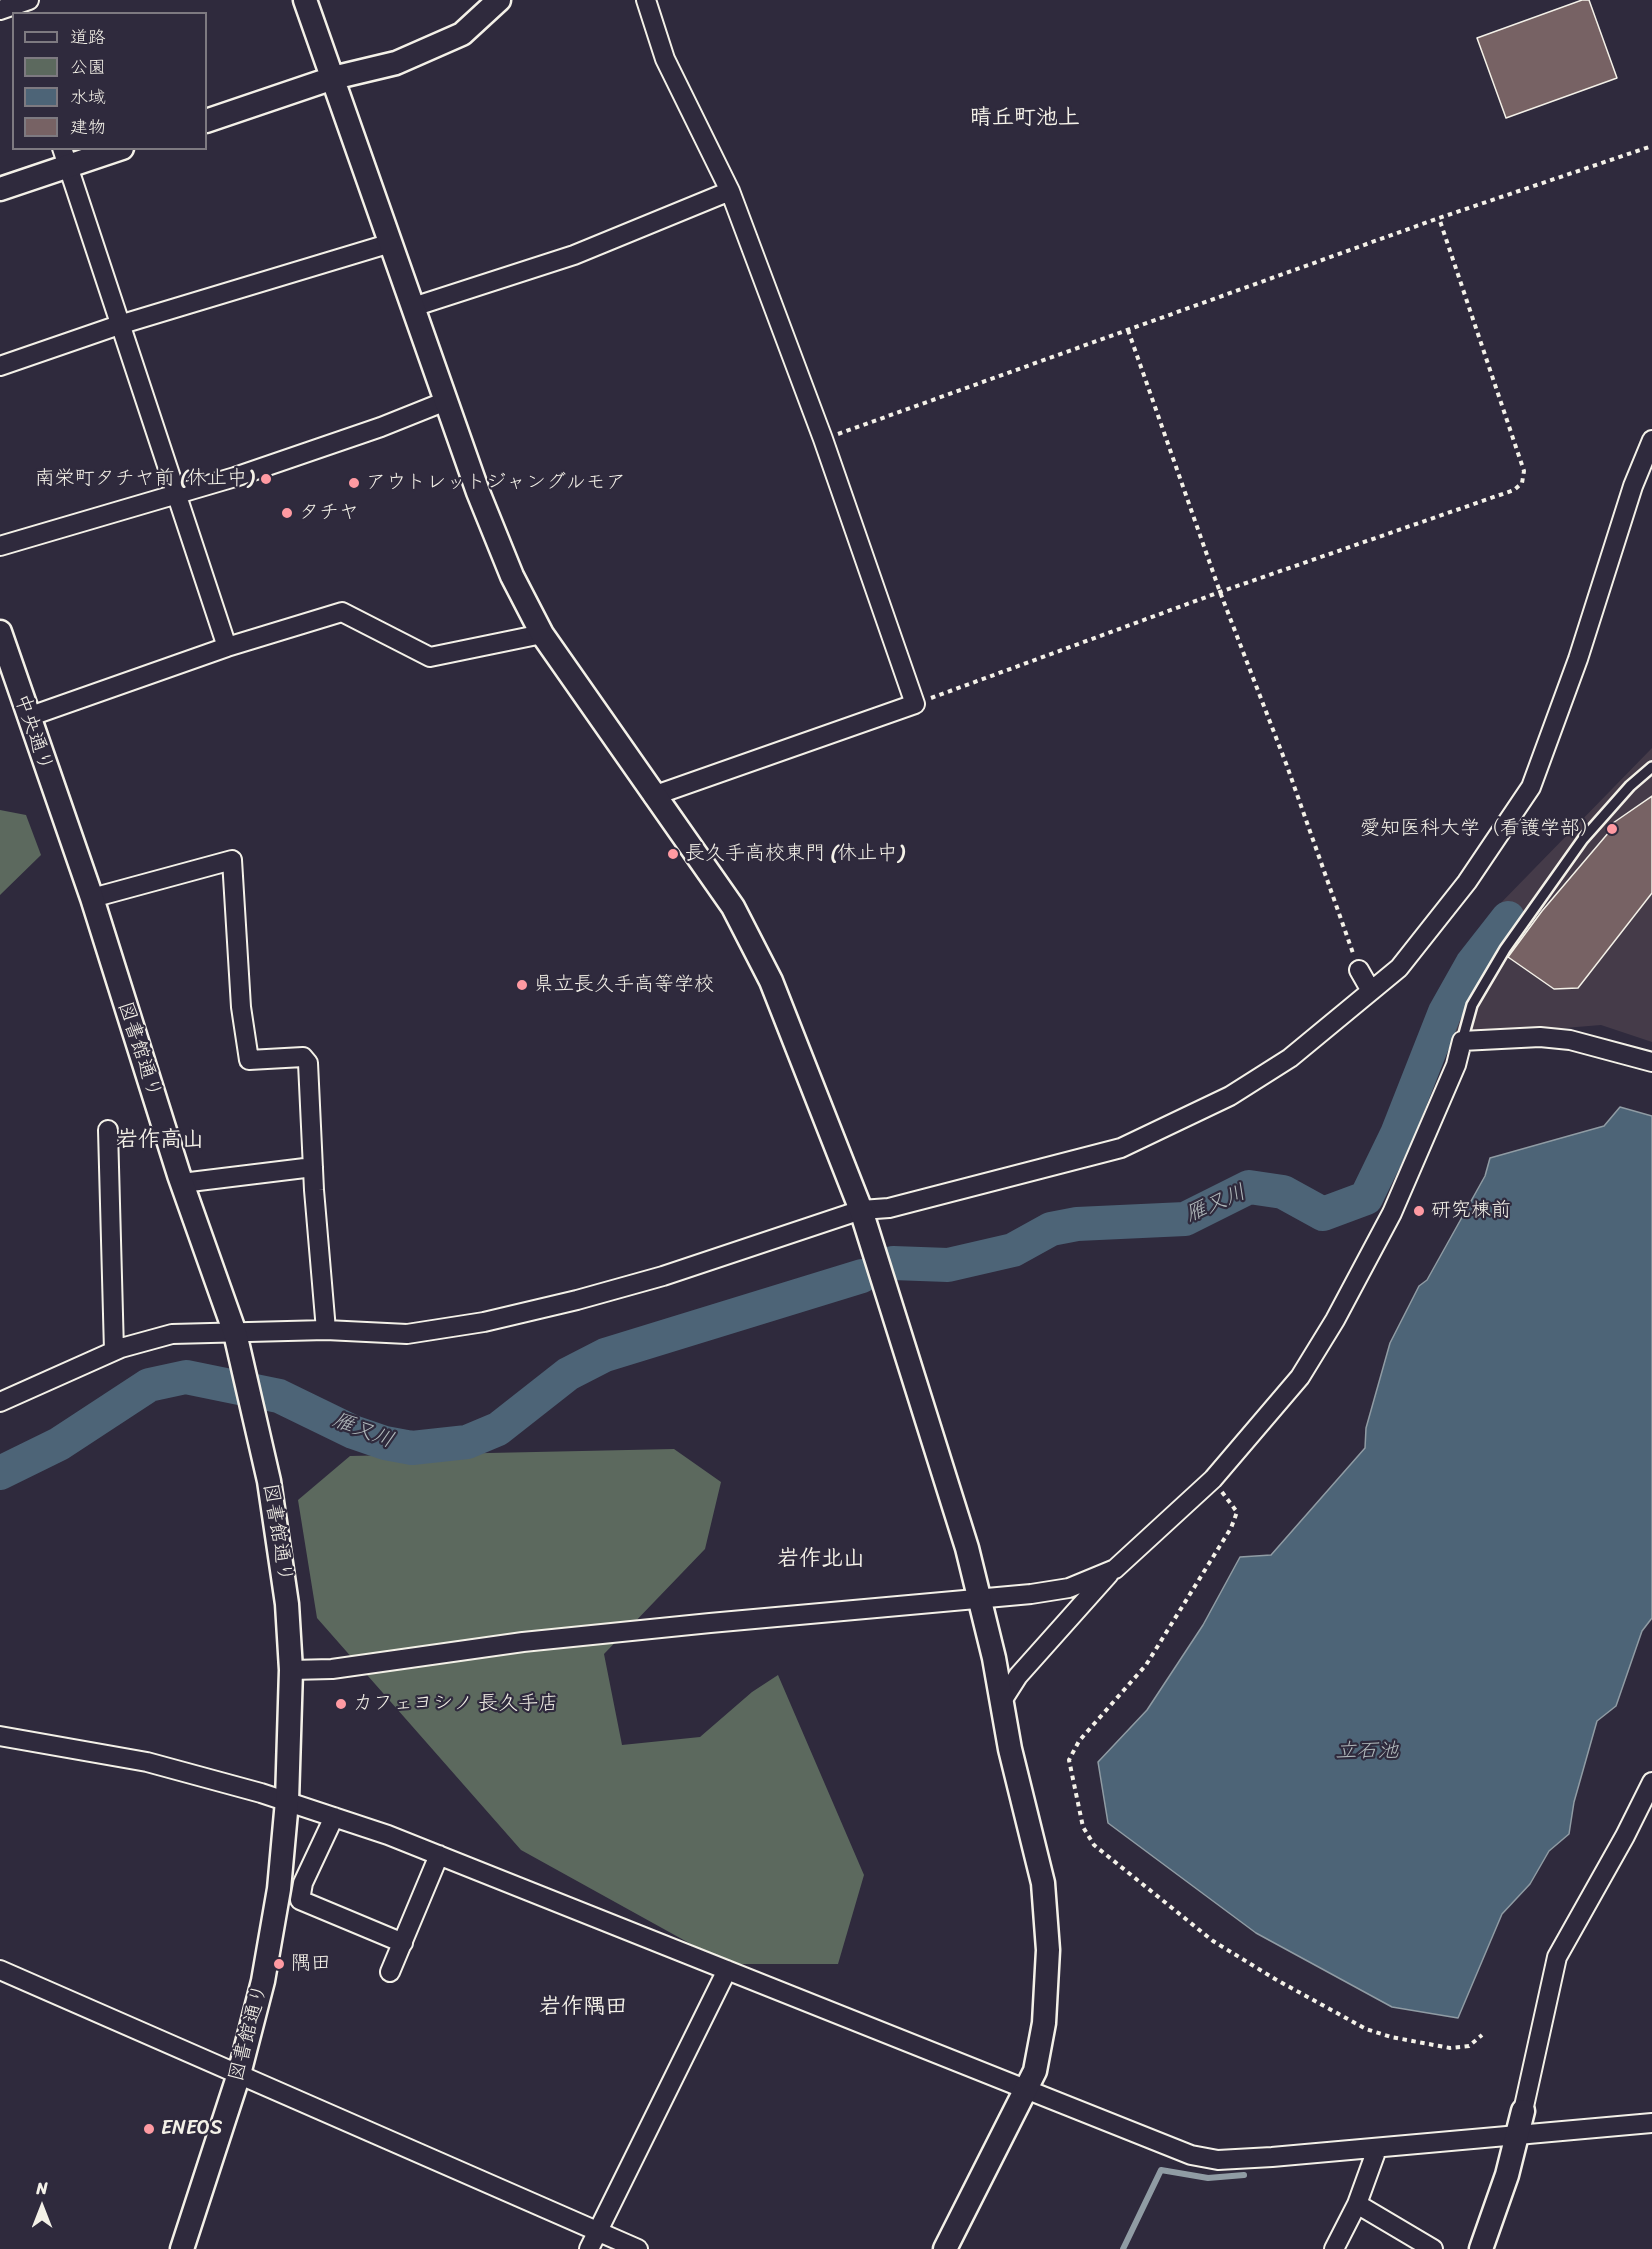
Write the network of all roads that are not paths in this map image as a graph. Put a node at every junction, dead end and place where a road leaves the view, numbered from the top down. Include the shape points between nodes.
1 (305, 0) edge
2 (499, 0) edge
3 (646, 0) edge
4 (333, 78) junction
5 (207, 121) edge
6 (109, 150) edge
7 (65, 157) edge
8 (0, 189) edge
9 (730, 191) junction
10 (391, 243) junction
11 (413, 307) junction
12 (119, 325) junction
13 (0, 366) edge
14 (446, 401) junction
15 (1652, 440) edge
16 (175, 494) junction
17 (0, 546) edge
18 (0, 632) edge
19 (542, 634) junction
20 (227, 647) junction
21 (28, 717) junction
22 (1652, 767) edge
23 (653, 796) junction
24 (68, 835) joint
25 (92, 898) junction
26 (1359, 970) road end
27 (1371, 991) junction
28 (1462, 1041) junction
29 (1652, 1062) edge
30 (108, 1130) dead end
31 (313, 1167) junction
32 (182, 1183) junction
33 (861, 1210) junction
34 (326, 1330) junction
35 (235, 1333) junction
36 (114, 1351) junction
37 (0, 1402) edge
38 (1115, 1569) junction
39 (980, 1600) junction
40 (291, 1670) junction
41 (1002, 1701) junction
42 (0, 1736) edge
43 (1652, 1782) edge
44 (287, 1801) junction
45 (334, 1817) junction
46 (439, 1855) junction
47 (402, 1943) junction
48 (0, 1970) edge
49 (727, 1970) junction
50 (390, 1972) dead end
51 (239, 2074) junction
52 (1027, 2089) junction
53 (1523, 2111) joint
54 (1652, 2123) edge
55 (1516, 2136) junction
56 (1377, 2149) junction
57 (1357, 2204) junction
58 (593, 2241) edge
59 (182, 2249) edge
60 (638, 2249) edge
61 (945, 2249) edge
62 (1334, 2249) edge
63 (1433, 2249) edge
64 (1481, 2249) edge

1 - 4 street
2 - 4 street via 462,34 396,63
3 - 9 street via 665,59
4 - 5 street
4 - 10 street
6 - 7 street
7 - 8 street
7 - 12 street
9 - 11 street via 574,255
9 - 23 street via 823,439 915,704
10 - 11 street
10 - 12 street
11 - 14 street
12 - 13 street
12 - 16 street
14 - 16 street via 370,431
14 - 19 street via 512,576
15 - 27 street via 1531,787 1446,910 1399,968
16 - 17 street
16 - 20 street
18 - 21 street, 中央通り
19 - 20 street via 430,657 342,612
19 - 23 street
20 - 21 street
21 - 24 street, 中央通り
22 - 28 lane via 1584,839 1505,949 1472,1005
23 - 33 street via 733,907 771,981
24 - 25 street, 図書館通り
25 - 31 street via 232,860 241,1007 249,1060 303,1057 308,1064
25 - 32 street, 図書館通り
26 - 27 street
27 - 33 street via 1290,1058 1250,1084 1121,1148 889,1208
28 - 29 street via 1540,1037 1570,1040
28 - 38 street via 1456,1065 1392,1213 1300,1377 1213,1479
30 - 36 street
31 - 32 street
31 - 34 street
32 - 35 street, 図書館通り
33 - 34 street via 663,1276 484,1322 407,1334
33 - 39 street
34 - 35 street
35 - 36 street via 172,1334
35 - 40 street, 図書館通り via 280,1553
36 - 37 street
38 - 39 street via 1069,1588
38 - 41 street via 1018,1676
39 - 40 street via 733,1620 524,1642 332,1669
39 - 41 street
40 - 44 street, 図書館通り
41 - 52 street via 1043,1883 1048,1950 1044,2023 1035,2071
42 - 44 street via 147,1762
43 - 53 street via 1557,1957
44 - 45 street
44 - 51 street, 図書館通り via 279,1889 263,1981
45 - 46 street
45 - 47 street via 303,1883 300,1900
46 - 47 street
46 - 49 street
47 - 50 street
48 - 51 street
49 - 52 street
49 - 58 street
51 - 58 street
51 - 59 street, 図書館通り
52 - 56 street via 1191,2156 1218,2160
52 - 61 street
53 - 55 street
54 - 55 street
55 - 56 street
55 - 64 street
56 - 57 street
57 - 62 street
57 - 63 street
58 - 60 street

